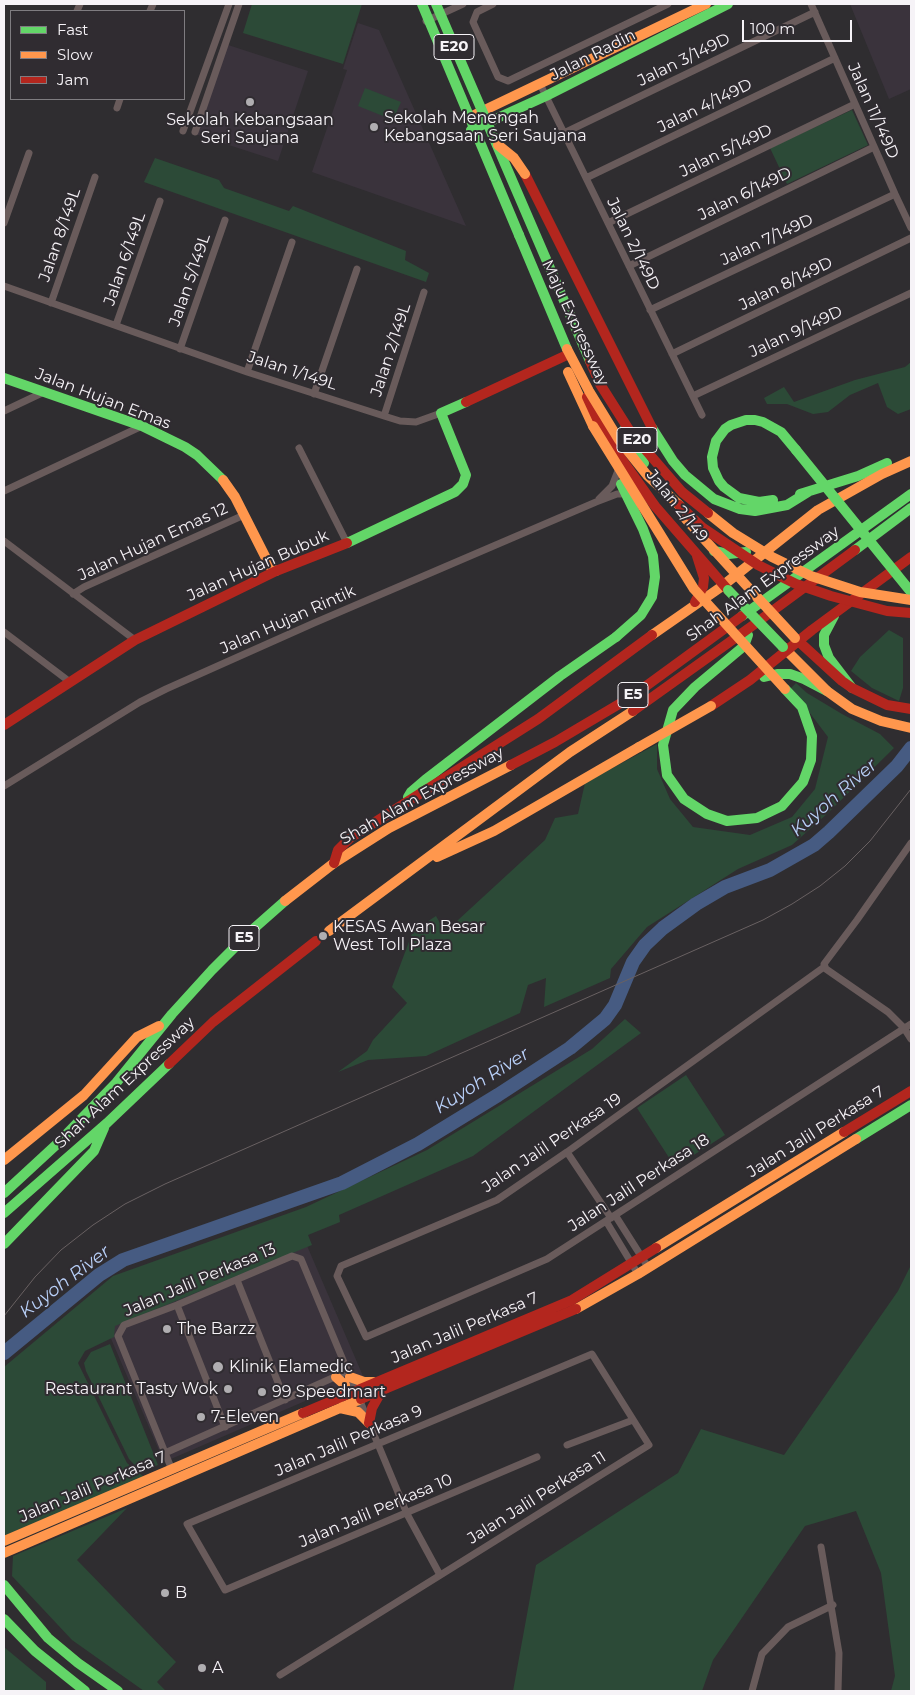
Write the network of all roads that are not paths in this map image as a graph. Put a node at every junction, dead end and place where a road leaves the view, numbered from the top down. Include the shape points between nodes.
1 (229, 4) edge
2 (239, 4) edge
3 (418, 4) edge
4 (422, 4) edge
5 (436, 4) edge
6 (463, 4) edge
7 (493, 4) edge
8 (668, 4) edge
9 (706, 4) edge
10 (728, 4) edge
11 (811, 4) edge
12 (444, 8) edge
13 (815, 12) junction
14 (425, 21) junction
15 (835, 58) junction
16 (540, 84) junction
17 (546, 96) junction
18 (120, 100) edge
19 (855, 104) junction
20 (117, 108) dead end
21 (488, 110) junction
22 (466, 119) junction
23 (492, 121) junction
24 (471, 130) junction
25 (183, 131) dead end
26 (195, 132) dead end
27 (564, 133) junction
28 (498, 145) junction
29 (874, 147) junction
30 (29, 153) dead end
31 (95, 177) dead end
32 (586, 178) junction
33 (895, 194) junction
34 (160, 202) dead end
35 (225, 220) dead end
36 (4, 222) edge
37 (608, 222) junction
38 (911, 228) edge
39 (911, 238) edge
40 (292, 242) dead end
41 (629, 266) junction
42 (357, 269) dead end
43 (4, 286) edge
44 (424, 292) dead end
45 (911, 293) edge
46 (51, 303) junction
47 (650, 310) junction
48 (116, 325) junction
49 (180, 349) junction
50 (568, 352) junction
51 (672, 354) junction
52 (247, 372) junction
53 (4, 378) edge
54 (44, 392) junction
55 (314, 394) junction
56 (692, 396) junction
57 (4, 411) edge
58 (441, 413) junction
59 (702, 415) dead end
60 (384, 416) junction
61 (142, 426) junction
62 (593, 426) junction
63 (299, 448) dead end
64 (911, 453) edge
65 (621, 458) junction
66 (911, 461) edge
67 (4, 491) edge
68 (808, 492) junction
69 (911, 494) edge
70 (596, 502) junction
71 (655, 506) junction
72 (911, 508) edge
73 (244, 515) junction
74 (4, 541) edge
75 (347, 543) junction
76 (777, 543) junction
77 (714, 551) junction
78 (697, 556) junction
79 (911, 557) edge
80 (276, 572) junction
81 (739, 577) junction
82 (726, 588) junction
83 (911, 592) edge
84 (73, 594) junction
85 (911, 600) edge
86 (693, 606) junction
87 (837, 612) junction
88 (911, 613) edge
89 (752, 626) junction
90 (4, 632) edge
91 (134, 640) junction
92 (797, 640) junction
93 (785, 649) junction
94 (750, 680) junction
95 (70, 682) junction
96 (852, 688) junction
97 (827, 691) junction
98 (911, 710) edge
99 (5, 721) edge
100 (911, 728) edge
101 (4, 786) edge
102 (403, 806) junction
103 (911, 843) edge
104 (334, 863) junction
105 (412, 868) junction
106 (329, 930) dead end
107 (316, 941) dead end
108 (825, 968) junction
109 (164, 1024) junction
110 (911, 1024) edge
111 (904, 1028) junction
112 (911, 1039) edge
113 (911, 1091) edge
114 (911, 1105) edge
115 (107, 1123) junction
116 (568, 1152) junction
117 (4, 1160) edge
118 (4, 1193) edge
119 (4, 1214) edge
120 (611, 1218) junction
121 (4, 1244) edge
122 (642, 1257) junction
123 (632, 1263) junction
124 (648, 1267) junction
125 (638, 1274) junction
126 (237, 1280) junction
127 (177, 1305) junction
128 (366, 1337) joint
129 (349, 1374) junction
130 (336, 1377) junction
131 (379, 1386) junction
132 (358, 1395) junction
133 (285, 1400) junction
134 (339, 1403) junction
135 (633, 1420) junction
136 (369, 1423) junction
137 (225, 1427) junction
138 (378, 1444) junction
139 (567, 1446) dead end
140 (165, 1453) junction
141 (537, 1458) dead end
142 (172, 1470) junction
143 (407, 1514) junction
144 (4, 1540) edge
145 (821, 1547) dead end
146 (8, 1550) edge
147 (4, 1560) edge
148 (440, 1575) junction
149 (4, 1585) edge
150 (225, 1590) joint
151 (833, 1606) junction
152 (4, 1619) edge
153 (280, 1675) dead end
154 (85, 1691) edge
155 (118, 1691) edge
156 (752, 1691) edge
157 (838, 1691) edge

1 - 25 street
2 - 26 street
3 - 14 main road, Jalan 2/149
4 - 50 main road, Maju Expressway / E20, bridge
5 - 28 main road, Maju Expressway / E20, bridge
6 - 12 street
7 - 8 street via 477,12 473,22 498,77 508,81
9 - 16 main road, Jalan Radin
10 - 17 main road, Jalan Radin
11 - 13 street, Jalan 11/149D
12 - 14 street
12 - 21 main road, Jalan 2/149
13 - 15 street, Jalan 11/149D
13 - 27 street, Jalan 3/149D
14 - 22 main road, Jalan 2/149
15 - 19 street, Jalan 11/149D
15 - 32 street, Jalan 4/149D
16 - 17 street, Jalan 2/149D
16 - 21 main road, Jalan Radin
17 - 23 main road, Jalan Radin
17 - 27 street, Jalan 2/149D
18 - 20 street
19 - 29 street, Jalan 11/149D
19 - 37 street, Jalan 5/149D
21 - 22 main road, Jalan Radin
21 - 23 main road, Jalan 2/149
22 - 24 main road, Jalan 2/149
23 - 24 main road, Jalan Radin
23 - 77 main road, Jalan 2/149 via 579,340 609,404 663,492
24 - 50 main road, Jalan 2/149
27 - 32 street, Jalan 2/149D
28 - 68 main road, bridge via 514,158 525,174 653,430 681,471 714,499 740,509 787,505
28 - 85 main road, Maju Expressway / E20, bridge via 600,384 631,433 664,474 733,534 772,557 811,576 860,592
29 - 33 street, Jalan 11/149D
29 - 41 street, Jalan 6/149D
30 - 36 street
31 - 46 street, Jalan 8/149L
32 - 37 street, Jalan 2/149D
33 - 38 street, Jalan 11/149D
33 - 47 street, Jalan 7/149D
34 - 48 street, Jalan 6/149L
35 - 49 street, Jalan 5/149L
37 - 41 street, Jalan 2/149D
39 - 51 street, Jalan 8/149D
40 - 52 street
41 - 47 street, Jalan 2/149D
42 - 55 street
43 - 46 street, Jalan 1/149L
44 - 60 street, Jalan 2/149L
45 - 56 street, Jalan 9/149D
46 - 48 street, Jalan 1/149L
47 - 51 street, Jalan 2/149D
48 - 49 street, Jalan 1/149L
49 - 52 street, Jalan 1/149L
50 - 58 main road, Jalan 1/149L
50 - 62 main road, bridge via 568,372
50 - 65 main road, Jalan 2/149 via 606,436
50 - 88 main road, Maju Expressway / E20, bridge via 619,440 647,475 703,528 758,566 796,584 830,596
51 - 56 street, Jalan 2/149D
52 - 55 street, Jalan 1/149L
53 - 54 main road, Jalan Hujan Emas
54 - 57 street
54 - 61 main road, Jalan Hujan Emas
55 - 60 street, Jalan 1/149L
56 - 59 street, Jalan 2/149D
58 - 60 street, Jalan 1/149L via 416,422
58 - 75 main road, Jalan Hujan Bubuk via 466,475 463,484 456,492
61 - 67 street
61 - 73 main road, Jalan Hujan Emas via 185,447 208,464 222,479
62 - 89 main road, bridge via 694,588 785,689 802,708 812,736 811,760 803,782 782,806 757,818 727,821 684,800 667,775 662,745 672,710 744,646
62 - 102 main road, bridge via 653,556 656,577 652,597 642,615 616,637 425,780 411,792
63 - 75 street
64 - 68 main road via 858,476
65 - 70 street, Jalan Hujan Rintik via 612,486
65 - 71 main road, Jalan 2/149
66 - 76 main road via 818,510
68 - 83 main road, bridge via 759,502 739,498 724,487 715,474 712,457 716,441 725,428 738,422 756,420 774,427 787,438
69 - 104 main road, Shah Alam Expressway / E5 via 624,701 555,742 397,824
70 - 71 street, Jalan Hujan Rintik via 617,494 640,497
70 - 101 street, Jalan Hujan Rintik via 166,689
71 - 78 main road, Jalan 2/149
72 - 89 main road, Shah Alam Expressway / E5
73 - 80 main road, Jalan Hujan Emas
73 - 84 street, Jalan Hujan Emas 12
74 - 84 street
75 - 80 main road, Jalan Hujan Bubuk
76 - 77 main road via 742,553
76 - 81 main road
77 - 81 main road, Jalan 2/149
78 - 82 main road, Jalan 2/149
78 - 86 main road via 704,578
79 - 87 main road
80 - 91 main road, Jalan Hujan Bubuk
81 - 82 main road
81 - 92 main road, Jalan 2/149, bridge
82 - 86 main road
82 - 93 main road, Jalan 2/149, bridge
84 - 91 street
86 - 102 main road via 538,719
87 - 92 main road
87 - 96 main road via 824,636 824,646
89 - 105 main road, Shah Alam Expressway / E5 via 570,752
90 - 95 street
91 - 95 main road, Jalan Hujan Bubuk
92 - 93 main road
92 - 96 main road, Jalan 2/149
93 - 94 main road
93 - 97 main road, Jalan 2/149
94 - 97 main road via 790,674
94 - 105 main road, bridge via 711,706 494,831
95 - 99 main road, Jalan Hujan Bubuk
96 - 98 main road, Jalan 2/149 via 887,704
97 - 100 main road, Jalan 2/149 via 852,709 880,721
102 - 104 main road via 350,838 338,850
103 - 108 street, Jalan Jalil Perkasa 19 via 824,961
104 - 109 main road, Shah Alam Expressway / E5 via 251,931
105 - 106 main road, Shah Alam Expressway / E5
107 - 115 main road, Shah Alam Expressway via 213,1022
108 - 111 street via 888,1012
108 - 116 street, Jalan Jalil Perkasa 19
109 - 117 main road via 137,1037 84,1095
109 - 118 main road, Shah Alam Expressway / E5 via 116,1083
110 - 111 street, Jalan Jalil Perkasa 18
111 - 112 street
111 - 120 street, Jalan Jalil Perkasa 18
113 - 122 main road, Jalan Jalil Perkasa 7
114 - 124 main road, Jalan Jalil Perkasa 7
115 - 119 main road, Shah Alam Expressway
115 - 121 main road via 94,1150
116 - 120 street
116 - 128 street, Jalan Jalil Perkasa 19 via 497,1200 341,1266 337,1276
120 - 122 street
120 - 123 street
120 - 128 street, Jalan Jalil Perkasa 18 via 547,1259
122 - 123 main road, Jalan Jalil Perkasa 7
122 - 124 street
123 - 125 street
123 - 131 main road, Jalan Jalil Perkasa 7 via 572,1300
124 - 125 main road, Jalan Jalil Perkasa 7
125 - 131 main road, Jalan Jalil Perkasa 7 via 577,1309
126 - 127 street, Jalan Jalil Perkasa 13
126 - 129 street, Jalan Jalil Perkasa 13 via 292,1256 301,1258
126 - 133 street
127 - 137 street
127 - 140 street, Jalan Jalil Perkasa 13 via 124,1325 118,1336
129 - 130 street
129 - 131 main road
129 - 132 street, Jalan Jalil Perkasa 13
130 - 133 street
130 - 134 main road via 345,1385
131 - 132 main road, Jalan Jalil Perkasa 7
131 - 136 main road
132 - 134 main road, Jalan Jalil Perkasa 7
132 - 136 street, Jalan Jalil Perkasa 13
133 - 137 street
134 - 136 main road via 358,1412
134 - 142 main road, Jalan Jalil Perkasa 7
134 - 146 main road, Jalan Jalil Perkasa 7
135 - 138 street, Jalan Jalil Perkasa 9 via 592,1354
135 - 139 street
135 - 148 street, Jalan Jalil Perkasa 11 via 649,1445
136 - 138 street, Jalan Jalil Perkasa 13
137 - 140 street
138 - 143 street, Jalan Jalil Perkasa 13
138 - 150 street, Jalan Jalil Perkasa 9 via 187,1524
140 - 142 street, Jalan Jalil Perkasa 13
141 - 143 street, Jalan Jalil Perkasa 10
142 - 144 main road, Jalan Jalil Perkasa 7
143 - 148 street, Jalan Jalil Perkasa 13
143 - 150 street, Jalan Jalil Perkasa 10
145 - 151 street
146 - 147 main road
148 - 153 street, Jalan Jalil Perkasa 11
149 - 155 main road via 48,1638
151 - 156 street via 788,1627 762,1654
151 - 157 street via 839,1653
152 - 154 main road via 35,1651

